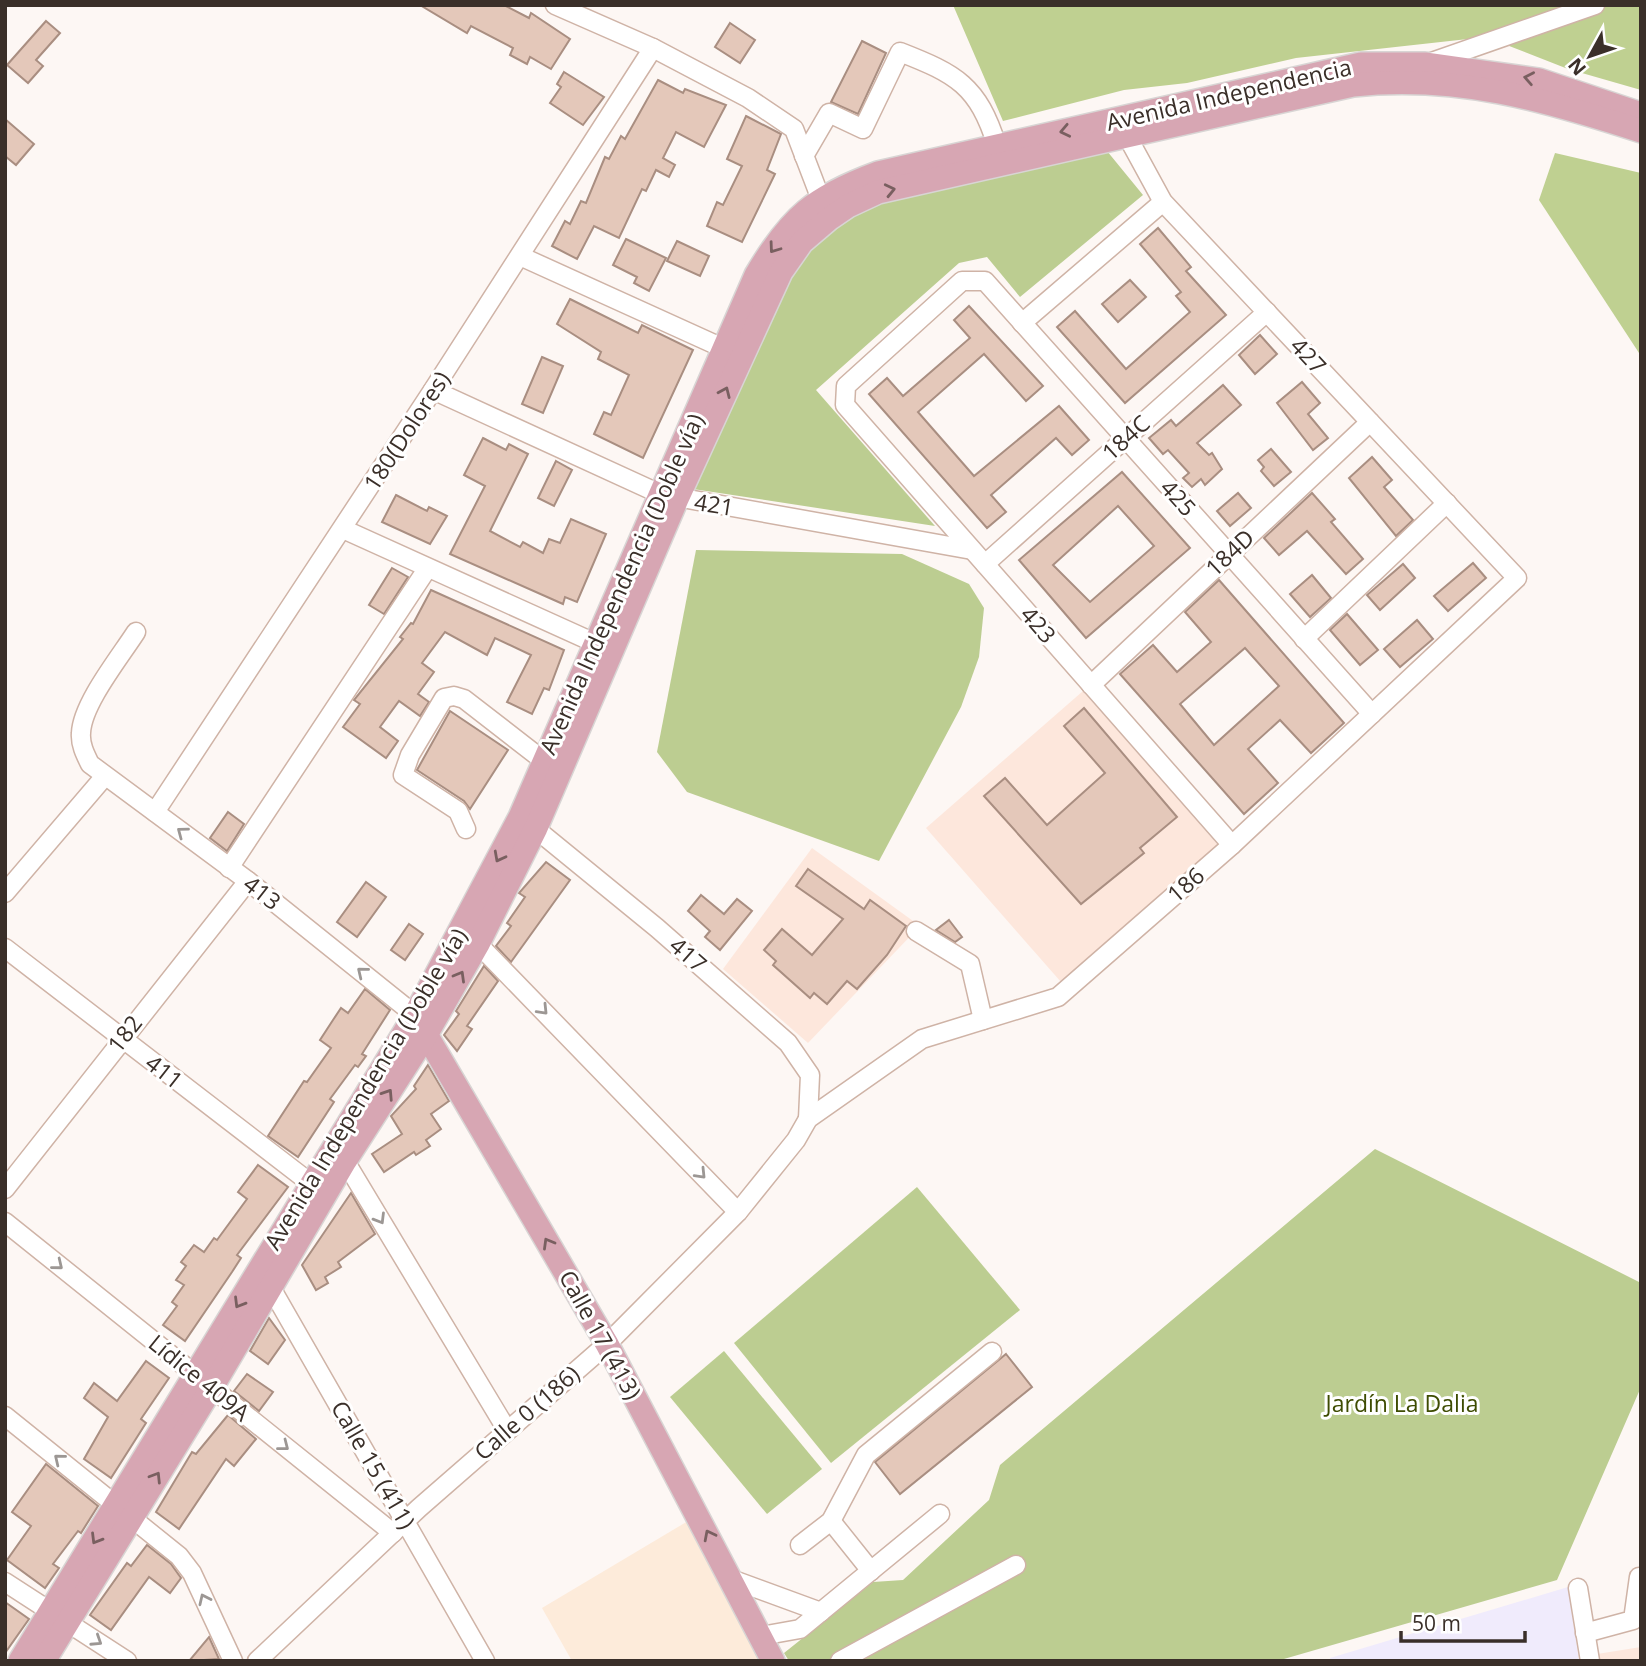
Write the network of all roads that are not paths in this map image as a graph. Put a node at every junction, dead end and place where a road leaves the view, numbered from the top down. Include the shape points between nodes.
1 (555, 5) edge
2 (1595, 5) edge
3 (653, 48) junction
4 (1425, 64) junction
5 (1389, 81) junction
6 (1641, 114) edge
7 (1122, 128) junction
8 (1641, 131) edge
9 (997, 146) junction
10 (804, 156) junction
11 (1163, 202) junction
12 (825, 208) junction
13 (520, 256) junction
14 (1266, 312) junction
15 (1022, 323) junction
16 (725, 349) junction
17 (433, 390) junction
18 (845, 405) joint
19 (1370, 422) junction
20 (1125, 439) junction
21 (668, 497) junction
22 (1447, 503) junction
23 (343, 529) junction
24 (972, 550) junction
25 (1229, 555) junction
26 (985, 564) junction
27 (427, 569) junction
28 (1517, 578) joint
29 (136, 632) dead end
30 (1304, 639) junction
31 (603, 647) junction
32 (1091, 685) junction
33 (1372, 714) junction
34 (544, 761) junction
35 (105, 776) junction
36 (155, 812) junction
37 (528, 822) junction
38 (466, 829) dead end
39 (1232, 845) junction
40 (229, 868) junction
41 (248, 881) junction
42 (7, 886) edge
43 (915, 931) dead end
44 (478, 944) junction
45 (5, 948) edge
46 (983, 1020) junction
47 (421, 1025) junction
48 (121, 1039) junction
49 (808, 1119) junction
50 (345, 1161) junction
51 (5, 1189) edge
52 (317, 1189) junction
53 (738, 1212) junction
54 (5, 1222) edge
55 (262, 1281) junction
56 (607, 1344) junction
57 (992, 1352) dead end
58 (203, 1382) junction
59 (5, 1416) edge
60 (508, 1430) junction
61 (124, 1511) junction
62 (940, 1514) dead end
63 (831, 1521) junction
64 (400, 1527) junction
65 (800, 1545) dead end
66 (1016, 1565) dead end
67 (871, 1571) junction
68 (1639, 1577) edge
69 (732, 1578) junction
70 (5, 1582) edge
71 (1578, 1588) dead end
72 (821, 1612) junction
73 (60, 1617) junction
74 (1585, 1633) junction
75 (761, 1636) junction
76 (20, 1661) edge
77 (44, 1661) edge
78 (127, 1661) edge
79 (233, 1661) edge
80 (257, 1661) edge
81 (485, 1661) edge
82 (773, 1661) edge
83 (840, 1661) edge
84 (1590, 1661) edge

1 - 3 street
2 - 4 street
3 - 10 street via 748,98 794,129
3 - 13 street, 180(Dolores)
4 - 5 street
6 -> 4 main road, Avenida Independencia via 1539,80
4 - 7 main road, Avenida Independencia via 1361,64
5 - 7 main road, Avenida Independencia
5 - 8 main road, Avenida Independencia via 1427,81 1525,95
7 -> 9 main road, Avenida Independencia
7 - 11 street, 427
12 -> 7 main road, Avenida Independencia via 848,206 878,192
9 - 10 street via 986,111 962,83 900,51 863,129 829,113
9 - 12 main road, Avenida Independencia via 878,173
10 - 12 street
11 - 14 street, 427
11 - 15 street
12 -> 16 main road, Avenida Independencia (Doble vía) via 798,216 769,254
21 -> 12 main road, Avenida Independencia (Doble vía) via 781,272
13 - 16 street
13 - 17 street, 180(Dolores)
14 - 19 street, 427
14 - 20 street, 184C
15 - 18 street, 425 via 985,281 962,281 846,386
15 - 20 street, 425
16 - 21 main road, Avenida Independencia (Doble vía)
17 - 21 street, 421
17 - 23 street, 180(Dolores)
18 - 24 street, 423
19 - 22 street, 427
19 - 25 street, 184D
20 - 25 street, 425
20 - 26 street, 184C
21 - 24 street, 421
21 - 31 main road, Avenida Independencia (Doble vía)
22 - 28 street, 427
22 - 30 street
23 - 27 street
23 - 36 street, 180(Dolores)
24 - 26 street, 423
25 - 30 street, 425
25 - 32 street, 184D
26 - 32 street, 423
27 - 31 street
27 - 40 street
28 - 33 street, 186
29 - 35 street, 413 via 86,712 81,731 90,764
30 - 33 street, 425
31 - 34 main road, Avenida Independencia (Doble vía)
31 - 37 main road, Avenida Independencia (Doble vía)
32 - 39 street, 423
33 - 39 street, 186
34 - 37 main road, Avenida Independencia (Doble vía)
34 - 38 street via 464,699 444,698 410,755 404,775 458,811
35 - 36 street, 413
35 - 42 street
40 -> 36 street, 413
37 - 44 main road, Avenida Independencia (Doble vía)
37 -> 47 main road, Avenida Independencia (Doble vía)
37 - 49 street, 417 via 788,1043 810,1075
39 - 46 street, 186 via 1058,997
40 - 41 street, 413
47 -> 41 street, 413
41 - 48 street, 182
43 - 46 street via 970,964
47 -> 44 main road, Avenida Independencia (Doble vía)
44 -> 53 street
45 - 48 street, 411
46 - 49 street, 186 via 922,1039
50 -> 47 main road, Avenida Independencia (Doble vía)
47 - 52 main road, Avenida Independencia (Doble vía)
56 -> 47 main road, Calle 17 (413)
48 - 51 street, 182
48 - 52 street, 411
49 - 53 street, Calle 0 (186)
50 - 52 main road, Avenida Independencia (Doble vía)
50 -> 60 street
52 - 55 main road, Avenida Independencia (Doble vía)
53 - 56 street, Calle 0 (186)
54 -> 58 street, Lídice 409A
55 - 58 main road, Avenida Independencia (Doble vía)
55 - 64 street, Calle 15 (411)
56 - 60 street, Calle 0 (186)
69 -> 56 main road, Calle 17 (413)
57 - 63 street via 866,1455
58 - 61 main road, Avenida Independencia (Doble vía)
58 -> 64 street, Lídice 409A
61 -> 59 street
60 - 64 street, Calle 0 (186)
61 - 73 main road, Avenida Independencia (Doble vía)
79 -> 61 street via 192,1573 179,1556
62 - 67 street
63 - 65 street
63 - 67 street
64 - 80 street, Calle 0 (186)
64 - 81 street, Calle 15 (411)
66 - 83 street
67 - 72 street
68 - 74 street via 1633,1620
69 - 72 street
69 - 75 main road, Calle 17 (413)
70 - 73 street
71 - 74 street
72 - 75 street via 800,1629
73 - 76 main road, Avenida Independencia (Doble vía)
73 - 77 main road, Avenida Independencia (Doble vía)
73 -> 78 street
74 - 84 street
75 - 82 main road, Calle 17 (413)

